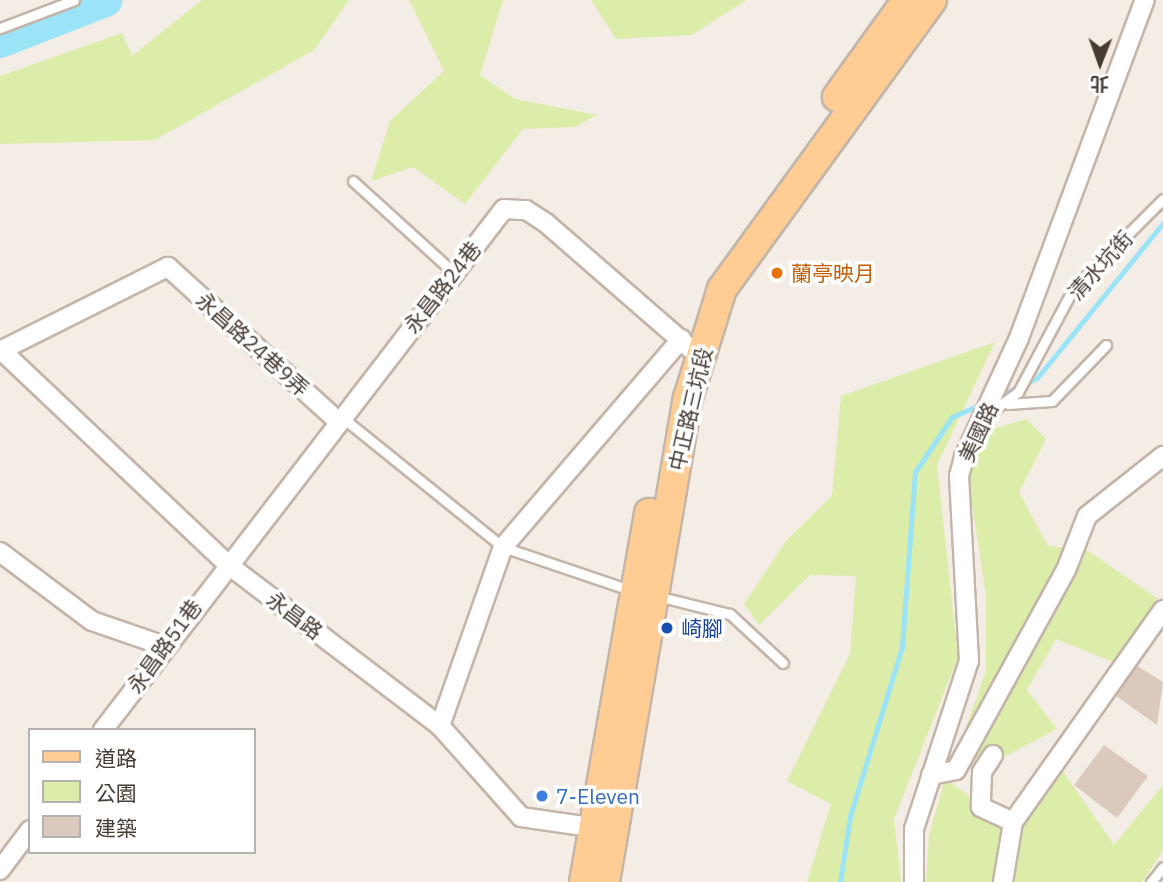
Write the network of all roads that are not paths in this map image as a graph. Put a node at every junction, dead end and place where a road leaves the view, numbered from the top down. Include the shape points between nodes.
1 (74, 0) edge
2 (907, 0) edge
3 (933, 0) edge
4 (1145, 0) edge
5 (0, 28) edge
6 (353, 181) dead end
7 (1163, 199) edge
8 (453, 272) junction
9 (1105, 345) dead end
10 (690, 347) junction
11 (1, 351) edge
12 (994, 409) junction
13 (340, 419) junction
14 (1163, 456) edge
15 (503, 547) junction
16 (0, 552) edge
17 (226, 563) junction
18 (644, 593) junction
19 (1163, 610) edge
20 (164, 646) junction
21 (783, 663) dead end
22 (440, 726) junction
23 (104, 728) edge
24 (993, 755) dead end
25 (931, 775) junction
26 (1013, 822) junction
27 (601, 829) junction
28 (28, 833) edge
29 (1163, 867) edge
30 (0, 870) edge
31 (584, 882) edge
32 (605, 882) edge
33 (914, 882) edge
34 (1003, 882) edge
35 (1151, 882) edge

1 - 5 lane
2 - 10 main road, 中正路三坑段 via 730,246
3 - 10 main road, 中正路三坑段 via 722,289
4 - 12 street, 美國路
6 - 8 lane
7 - 12 lane, 清水坑街 via 1073,289 1018,391
8 - 10 street, 永昌路24巷 via 504,209 526,210
8 - 13 street, 永昌路24巷
9 - 12 lane via 1052,401
10 - 15 street
10 - 18 main road, 中正路三坑段 via 672,391
11 - 13 street, 永昌路24巷9弄 via 168,267
11 - 17 street, 永昌路
12 - 25 street, 美國路 via 959,476 969,661
13 - 15 lane
13 - 17 street, 永昌路24巷
14 - 25 street via 1087,516 1066,570 957,770
15 - 18 lane
15 - 22 street
16 - 20 street via 92,621
17 - 20 street, 永昌路51巷
17 - 22 street, 永昌路
18 - 21 lane via 730,614
18 - 27 main road, 中正路三坑段
19 - 26 street
20 - 23 street, 永昌路51巷
22 - 27 street, 永昌路 via 521,817
24 - 26 street via 982,772 981,807
25 - 33 street, 美國路 via 914,829
26 - 34 street
27 - 31 main road, 中正路三坑段
27 - 32 main road, 中正路三坑段
28 - 30 street
29 - 35 lane

